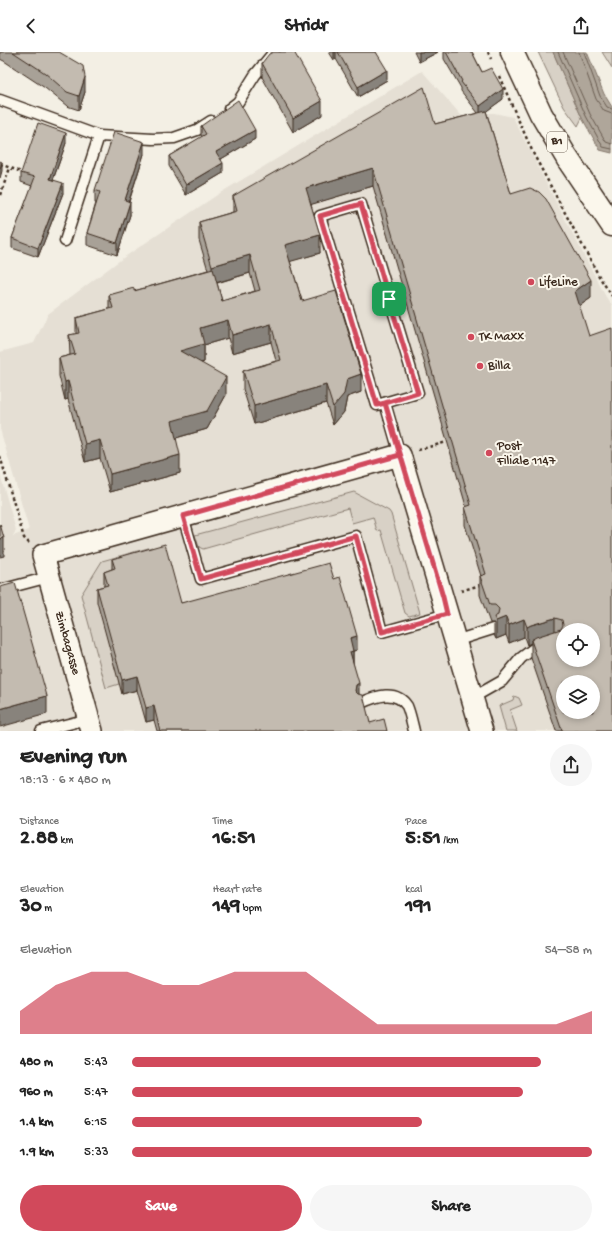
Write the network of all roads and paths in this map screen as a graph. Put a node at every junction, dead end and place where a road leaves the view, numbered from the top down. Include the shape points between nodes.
1 (274, 52) edge
2 (488, 52) edge
3 (512, 52) edge
4 (492, 63) dead end
5 (496, 70) dead end
6 (0, 100) edge
7 (99, 136) junction
8 (0, 164) edge
9 (10, 168) junction
10 (31, 176) edge
11 (0, 195) edge
12 (612, 225) edge
13 (64, 240) dead end
14 (612, 296) edge
15 (385, 403) junction
16 (447, 442) edge
17 (400, 455) junction
18 (0, 456) edge
19 (183, 516) junction
20 (43, 555) junction
21 (49, 577) junction
22 (0, 590) edge
23 (447, 614) junction
24 (492, 630) dead end
25 (455, 641) junction
26 (551, 643) edge
27 (472, 698) junction
28 (361, 703) edge
29 (90, 725) edge
30 (41, 731) edge
31 (414, 731) edge
32 (482, 731) edge

1 - 7 lane via 238,102 197,130 174,138
2 - 4 path
3 - 12 main road, B1 via 541,114
5 - 14 path via 534,155
6 - 7 lane
7 - 13 lane
8 - 9 path
9 - 10 path
9 - 11 path
15 - 15 lane via 377,405 320,216 361,204 418,393
15 - 17 lane
16 - 17 path
17 - 19 street
17 - 23 street
18 - 20 path via 24,538
19 - 20 street
19 - 23 lane via 201,579 356,536 382,632
20 - 21 street, Zimbagasse
21 - 22 lane
21 - 29 street, Zimbagasse
23 - 25 street
24 - 25 lane
25 - 27 street
26 - 27 lane via 532,649 502,681
27 - 32 street
28 - 31 lane via 391,695 399,698 407,707
29 - 30 lane

